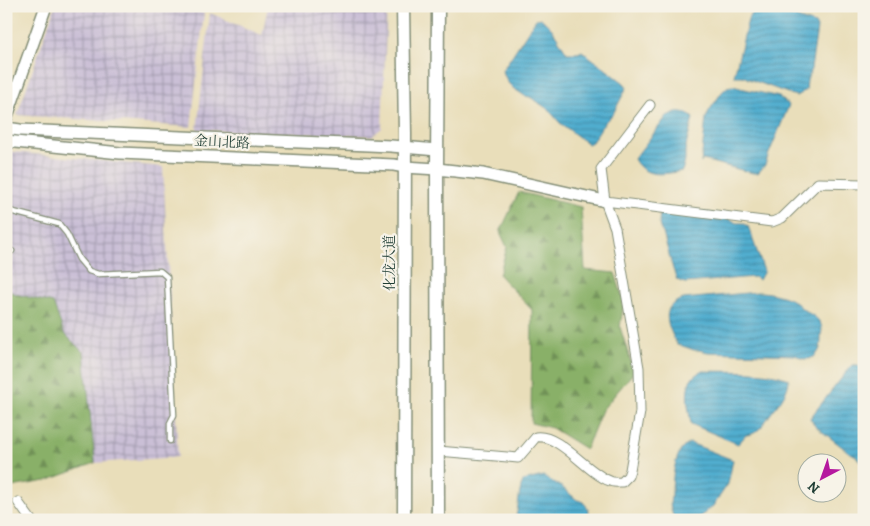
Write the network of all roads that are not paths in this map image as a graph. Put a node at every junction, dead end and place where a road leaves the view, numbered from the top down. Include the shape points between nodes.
1 (46, 6) edge
2 (403, 6) edge
3 (438, 6) edge
4 (650, 105) dead end
5 (6, 119) edge
6 (6, 128) edge
7 (6, 141) edge
8 (405, 146) junction
9 (437, 150) junction
10 (405, 167) junction
11 (437, 169) junction
12 (864, 184) edge
13 (605, 201) junction
14 (6, 210) edge
15 (170, 441) dead end
16 (438, 451) junction
17 (18, 502) dead end
18 (31, 520) edge
19 (404, 520) edge
20 (438, 520) edge

1 - 5 street
2 - 8 main road, 化龙大道
3 - 9 main road
4 - 13 street via 601,169
6 - 8 street, 金山北路
7 - 10 street, 金山北路 via 120,152
8 - 9 street, 金山北路
8 - 10 main road, 化龙大道
9 - 11 main road
10 - 11 street, 金山北路
10 - 19 main road, 化龙大道
11 - 13 street, 金山北路 via 483,174
11 - 16 main road
12 - 13 street via 818,182 782,218 772,222
13 - 16 street via 615,228 639,368 640,412 628,476 622,482 611,482 543,436 536,437 518,458
14 - 15 lane via 59,224 89,271 98,274 160,271 167,277 174,415 170,423
16 - 20 main road
17 - 18 street

